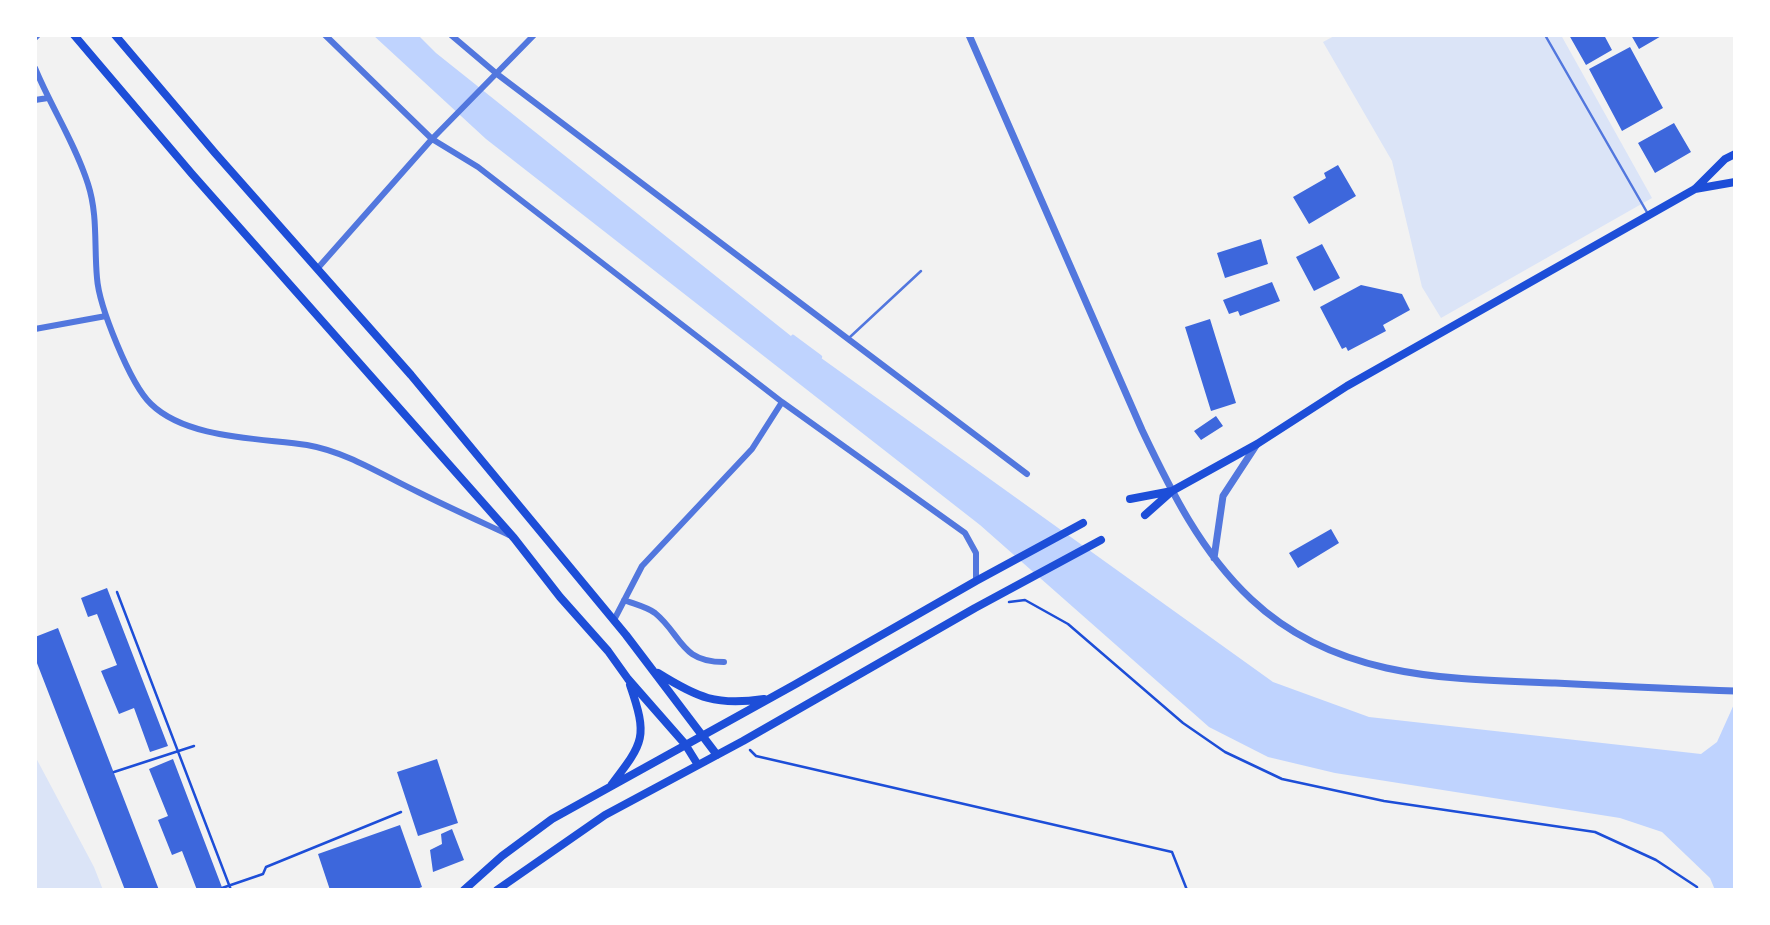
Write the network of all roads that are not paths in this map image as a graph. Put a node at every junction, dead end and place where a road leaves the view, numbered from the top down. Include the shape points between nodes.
1 (115, 35) edge
2 (325, 35) edge
3 (451, 35) edge
4 (534, 35) edge
5 (969, 35) edge
6 (1545, 35) edge
7 (74, 36) edge
8 (35, 68) edge
9 (494, 77) junction
10 (48, 98) junction
11 (35, 100) edge
12 (432, 139) junction
13 (1735, 154) edge
14 (1735, 182) edge
15 (1696, 189) junction
16 (1650, 217) junction
17 (317, 269) junction
18 (921, 271) dead end
19 (106, 316) junction
20 (35, 329) edge
21 (848, 340) junction
22 (782, 402) junction
23 (1257, 444) junction
24 (1027, 474) dead end
25 (1172, 491) junction
26 (1130, 499) dead end
27 (1145, 515) dead end
28 (1083, 523) dead end
29 (514, 538) junction
30 (1101, 540) dead end
31 (1214, 558) junction
32 (976, 581) junction
33 (624, 600) junction
34 (614, 620) junction
35 (723, 662) dead end
36 (652, 669) junction
37 (628, 679) junction
38 (1735, 691) edge
39 (771, 698) junction
40 (704, 734) junction
41 (685, 744) junction
42 (717, 755) junction
43 (698, 765) junction
44 (610, 787) junction
45 (464, 890) edge
46 (497, 890) edge

1 - 17 main road
2 - 12 street
3 - 9 street
4 - 9 street
5 - 25 street
6 - 16 lane
7 - 29 main road
8 - 10 street
9 - 12 street
9 - 21 street
10 - 11 street
10 - 19 street via 88,184 96,218 97,280
12 - 17 street
12 - 22 street via 478,167
13 - 15 main road
14 - 15 main road
15 - 16 main road
16 - 23 main road via 1347,386
17 - 34 main road
18 - 21 lane
19 - 20 street
19 - 29 street via 150,403 177,422 210,432 311,446 355,460
21 - 24 street
22 - 32 street via 965,533 976,553
22 - 33 street via 752,449 642,566
23 - 25 main road
23 - 31 street via 1223,496
25 - 26 main road
25 - 27 main road
25 - 31 street
28 - 32 main road
29 - 37 main road
30 - 42 main road
31 - 38 street via 1249,597 1290,630 1373,666 1450,679
32 - 39 main road
33 - 34 street
33 - 35 street via 654,612 684,648 706,662
34 - 36 main road
36 - 39 main road via 707,700
36 - 40 main road
37 - 41 main road
37 - 44 main road via 641,716 640,737 637,752
39 - 40 main road
40 - 41 main road
40 - 42 main road
41 - 43 main road
41 - 44 main road
42 - 43 main road
43 - 46 main road via 605,815
44 - 45 main road via 552,819

